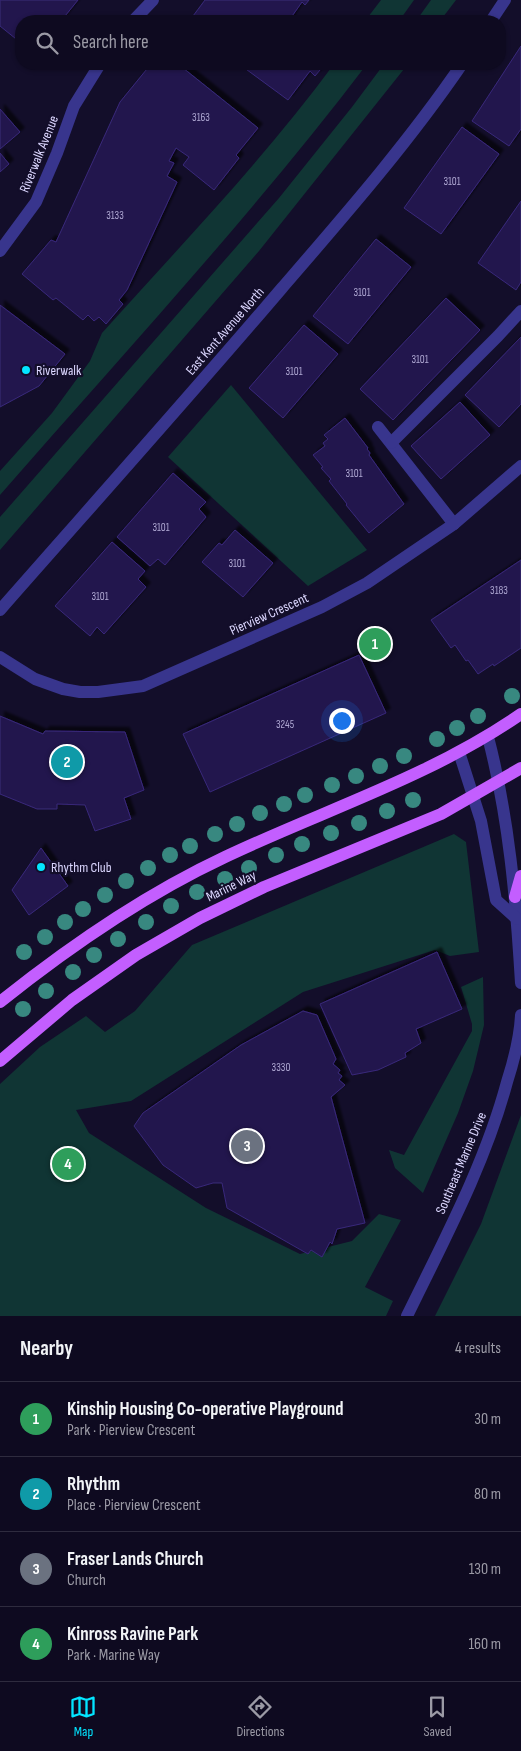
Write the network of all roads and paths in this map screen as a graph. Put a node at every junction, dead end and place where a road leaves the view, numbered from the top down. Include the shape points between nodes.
1 (153, 0) edge
2 (505, 0) edge
3 (139, 15) edge
4 (495, 15) edge
5 (96, 70) edge
6 (458, 70) edge
7 (0, 251) edge
8 (521, 311) edge
9 (378, 427) dead end
10 (391, 443) junction
11 (521, 466) edge
12 (454, 524) junction
13 (0, 610) edge
14 (0, 656) edge
15 (521, 714) edge
16 (488, 737) junction
17 (458, 752) junction
18 (521, 768) edge
19 (499, 781) junction
20 (474, 796) junction
21 (521, 876) edge
22 (515, 897) junction
23 (517, 919) junction
24 (521, 982) edge
25 (0, 1002) edge
26 (521, 1015) edge
27 (0, 1061) edge
28 (407, 1316) edge

1 - 3 street
2 - 4 street
5 - 7 street, Riverwalk Avenue via 74,106 36,202
6 - 13 street, East Kent Avenue North via 402,146 333,229
8 - 10 street
9 - 10 street
10 - 12 street
11 - 12 street, Pierview Crescent
12 - 14 street, Pierview Crescent via 367,583 322,607 143,686 98,692 63,689 35,679
15 - 16 main road
16 - 17 main road, Marine Way
16 - 19 street
17 - 20 street
17 - 25 main road, Marine Way via 354,802 224,857 168,886 100,928
18 - 19 main road
19 - 20 main road, Marine Way
19 - 22 street
20 - 23 street via 496,900
20 - 27 main road, Marine Way via 441,814 264,887 200,918 136,956 72,1000
21 - 22 main road
22 - 23 street
23 - 24 street
26 - 28 street, Southeast Marine Drive via 516,1052 484,1152

